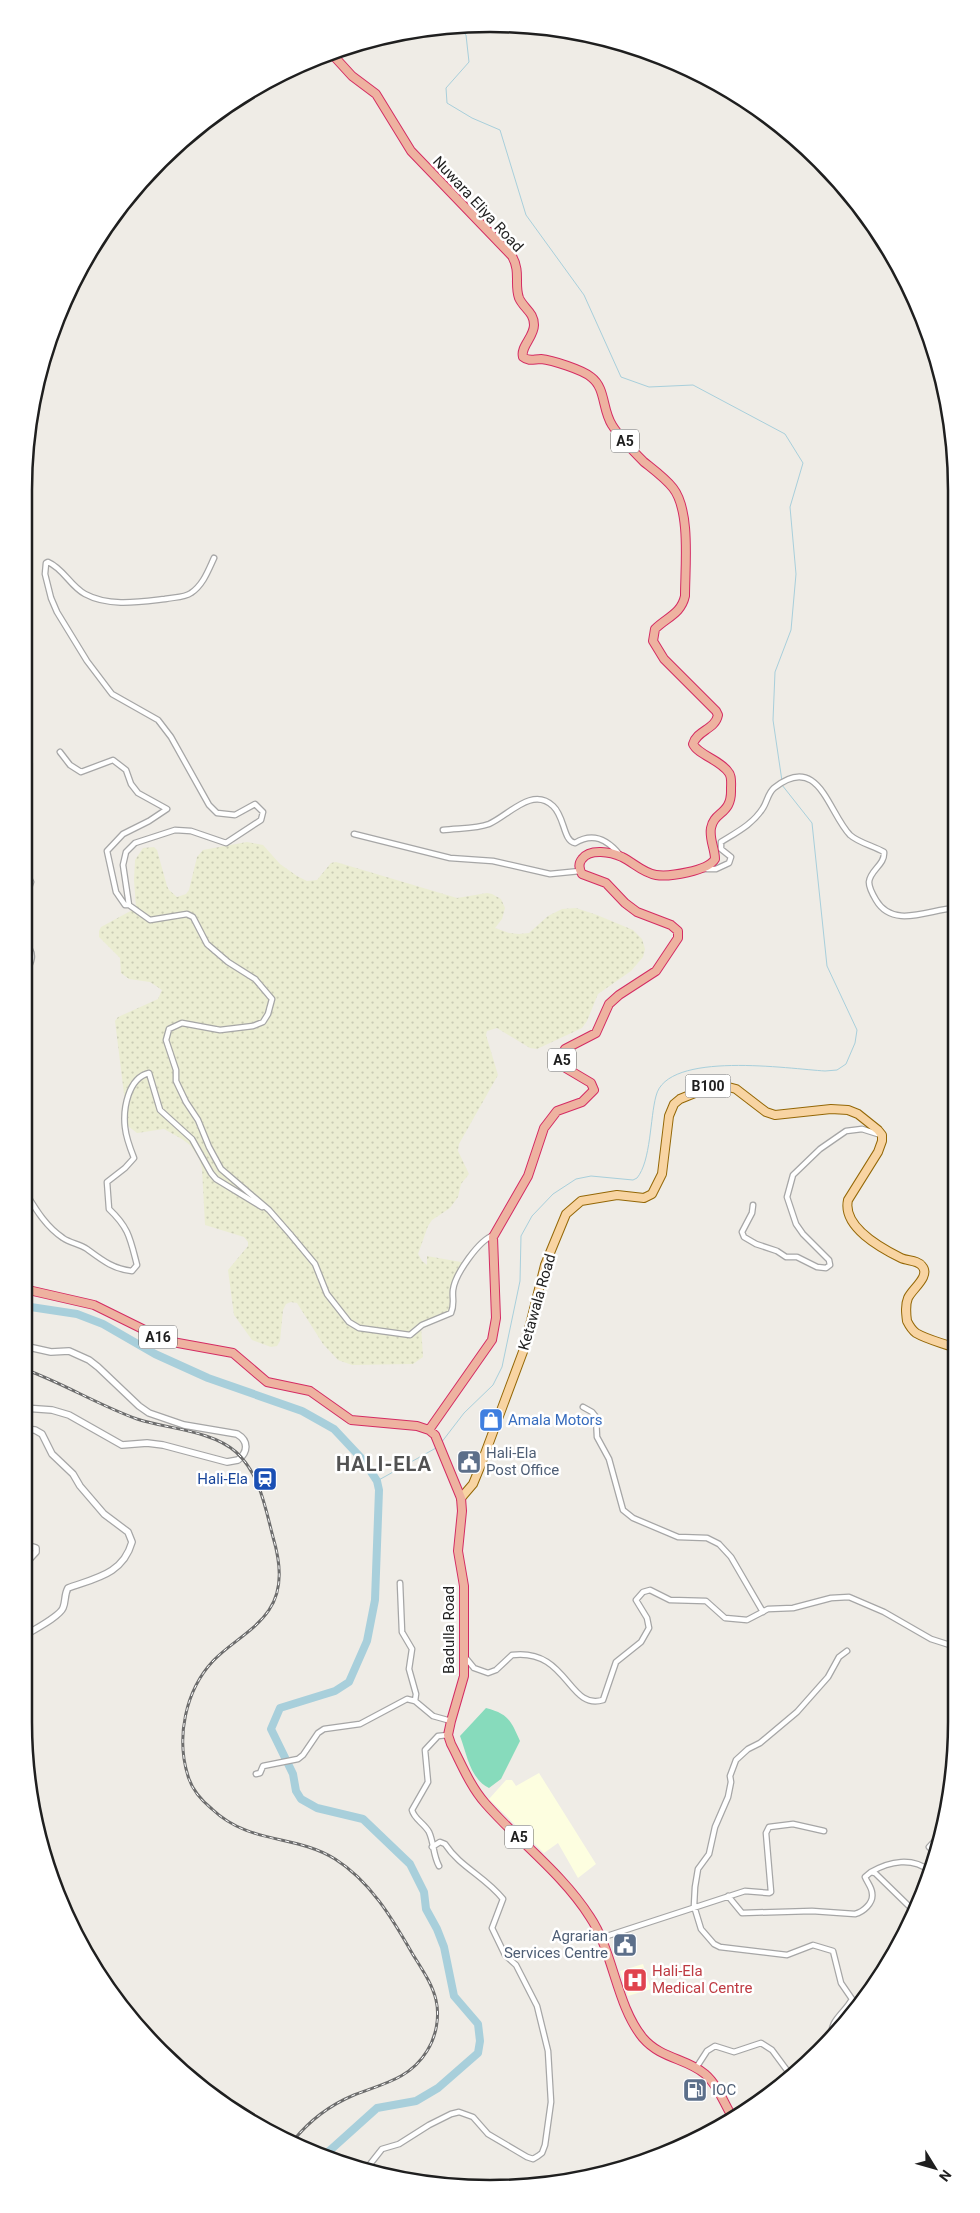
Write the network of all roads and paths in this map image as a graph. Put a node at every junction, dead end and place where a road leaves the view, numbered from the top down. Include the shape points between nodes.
1 (337, 59) edge
2 (214, 558) dead end
3 (60, 752) dead end
4 (443, 830) dead end
5 (354, 834) dead end
6 (621, 856) junction
7 (703, 869) junction
8 (580, 871) junction
9 (128, 905) junction
10 (948, 909) edge
11 (882, 1135) junction
12 (32, 1203) edge
13 (753, 1205) dead end
14 (269, 1210) junction
15 (494, 1235) junction
16 (32, 1291) edge
17 (948, 1345) edge
18 (32, 1348) edge
19 (583, 1407) dead end
20 (32, 1409) edge
21 (32, 1430) edge
22 (429, 1430) junction
23 (461, 1498) junction
24 (32, 1548) edge
25 (32, 1556) edge
26 (400, 1583) dead end
27 (762, 1612) junction
28 (32, 1631) edge
29 (948, 1644) edge
30 (847, 1651) dead end
31 (464, 1656) junction
32 (415, 1701) junction
33 (451, 1720) junction
34 (448, 1735) junction
35 (256, 1774) dead end
36 (824, 1831) dead end
37 (432, 1847) junction
38 (439, 1866) dead end
39 (924, 1867) edge
40 (871, 1872) junction
41 (728, 1896) junction
42 (694, 1906) junction
43 (909, 1907) edge
44 (601, 1938) junction
45 (831, 2028) edge
46 (696, 2068) junction
47 (787, 2071) edge
48 (730, 2112) edge
49 (370, 2164) edge

1 - 7 highway, Nuwara Eliya Road / A5 via 376,94 411,151 516,262 520,299 533,319 533,332 523,350 523,357 549,361 593,378 613,428 677,495 684,514 684,596 682,607 655,629 652,638 664,659 712,705 718,715 715,723 698,735 693,744 729,773 732,785 730,804 711,825 715,859
2 - 9 street via 206,578 190,594 133,603 92,598 82,593 55,565 46,563 46,580 57,612 87,662 112,694 158,720 217,813 235,815 255,804 263,812 261,820 226,842 191,830 175,830 135,842 126,852 124,865
3 - 9 street via 70,765 81,772 113,760 126,770 138,793 167,809 123,834 108,850 116,892
4 - 6 street via 488,824 526,800 542,801 559,812 570,842 575,844 584,838 596,838 611,844
5 - 8 street via 450,858 493,861 550,874
6 - 7 highway via 642,870 658,875
6 - 8 highway via 591,853 581,860
7 - 10 street via 716,869 729,863 731,857 721,849 722,842 755,820 776,786 792,778 804,777 815,782 852,836 884,852 883,861 869,883 877,902 889,914 899,916
8 - 15 highway, A5 via 584,876 606,883 637,912 671,925 678,931 678,938 656,971 609,1004 596,1033 565,1049 562,1055 564,1067 591,1083 594,1090 582,1102 561,1108 547,1121 528,1176
9 - 14 street via 150,920 187,914 193,917 207,944 255,979 272,999 263,1022 253,1026 220,1030 182,1023 169,1029 166,1040 172,1054 176,1081 221,1169
11 - 13 street via 862,1129 846,1131 792,1175 788,1198 796,1224 829,1260 830,1265 826,1268 797,1257 786,1257 744,1237 742,1232
11 - 17 main road via 878,1152 848,1200 849,1214 864,1234 902,1259 918,1262 923,1267 922,1280 908,1300 908,1324 914,1332
11 - 23 main road, Ketawala Road / B100 via 858,1114 848,1110 775,1115 736,1089 723,1085 710,1085 674,1104 668,1116 663,1169 652,1194 644,1198 617,1195 581,1201 566,1214 545,1265 524,1349 473,1484
12 - 14 street via 45,1224 64,1239 86,1248 100,1261 132,1271 137,1265 130,1236 123,1222 108,1209 107,1182 134,1158 125,1128 126,1105 134,1083 149,1073 160,1110 192,1140 216,1179
14 - 15 street via 315,1264 327,1294 350,1322 359,1328 410,1335 422,1325 451,1313 453,1289 460,1270 476,1249
15 - 22 highway, A5 via 496,1318 492,1340
16 - 22 highway, A16 via 94,1305 167,1341 232,1353 267,1382 310,1392 351,1420
18 - 20 street via 51,1352 69,1351 98,1367 149,1413 184,1425 237,1434 246,1445 246,1452 238,1460 227,1462 163,1445 122,1445 70,1415
19 - 27 street via 596,1416 597,1438 609,1459 623,1510 632,1518 678,1537 707,1538 719,1544 731,1556
21 - 28 street via 42,1434 52,1454 73,1474 104,1514 128,1532 132,1542 118,1567 68,1588 60,1613
22 - 23 highway, Badulla Road via 436,1437
23 - 31 highway, Badulla Road via 458,1551 464,1586
24 - 25 street via 36,1548
26 - 32 street via 402,1632 412,1650 409,1669
27 - 29 street via 849,1597 884,1612 931,1639
27 - 31 street via 746,1620 732,1619 720,1614 706,1601 674,1601 650,1590 643,1592 636,1600 649,1628 641,1642 616,1662 606,1696 598,1702 584,1699 552,1664 534,1655 512,1655 488,1673 474,1668
30 - 42 street via 797,1712 736,1760 728,1797 715,1827 709,1854 698,1869
31 - 33 highway, Badulla Road via 464,1676
32 - 33 street via 433,1716
32 - 35 street via 399,1702 360,1724 324,1729 303,1756 263,1766
33 - 34 highway, Badulla Road
34 - 37 street via 438,1736 426,1750 428,1782 412,1810 429,1832
34 - 44 highway, A5 via 484,1802 560,1878 590,1917
36 - 41 street via 793,1824 769,1827 766,1833 769,1894 745,1891
37 - 38 street
37 - 49 street via 440,1842 445,1844 474,1874 494,1887 503,1899 492,1928 537,2006 548,2051 551,2102 545,2145 538,2156 533,2159 527,2157 488,2134 473,2117 460,2112 399,2144 382,2149
39 - 40 street via 896,1862 886,1863
40 - 41 street via 865,1877 872,1893 871,1900 866,1908 855,1914 812,1910 742,1913
40 - 43 street
41 - 42 street
42 - 44 street
42 - 45 street via 700,1929 720,1947 788,1955 813,1945 833,1952 841,1983 852,1999
44 - 46 highway, A5 via 632,2022 653,2048
46 - 47 street via 715,2046 734,2052 761,2043 772,2050
46 - 48 highway, A5 via 717,2090

